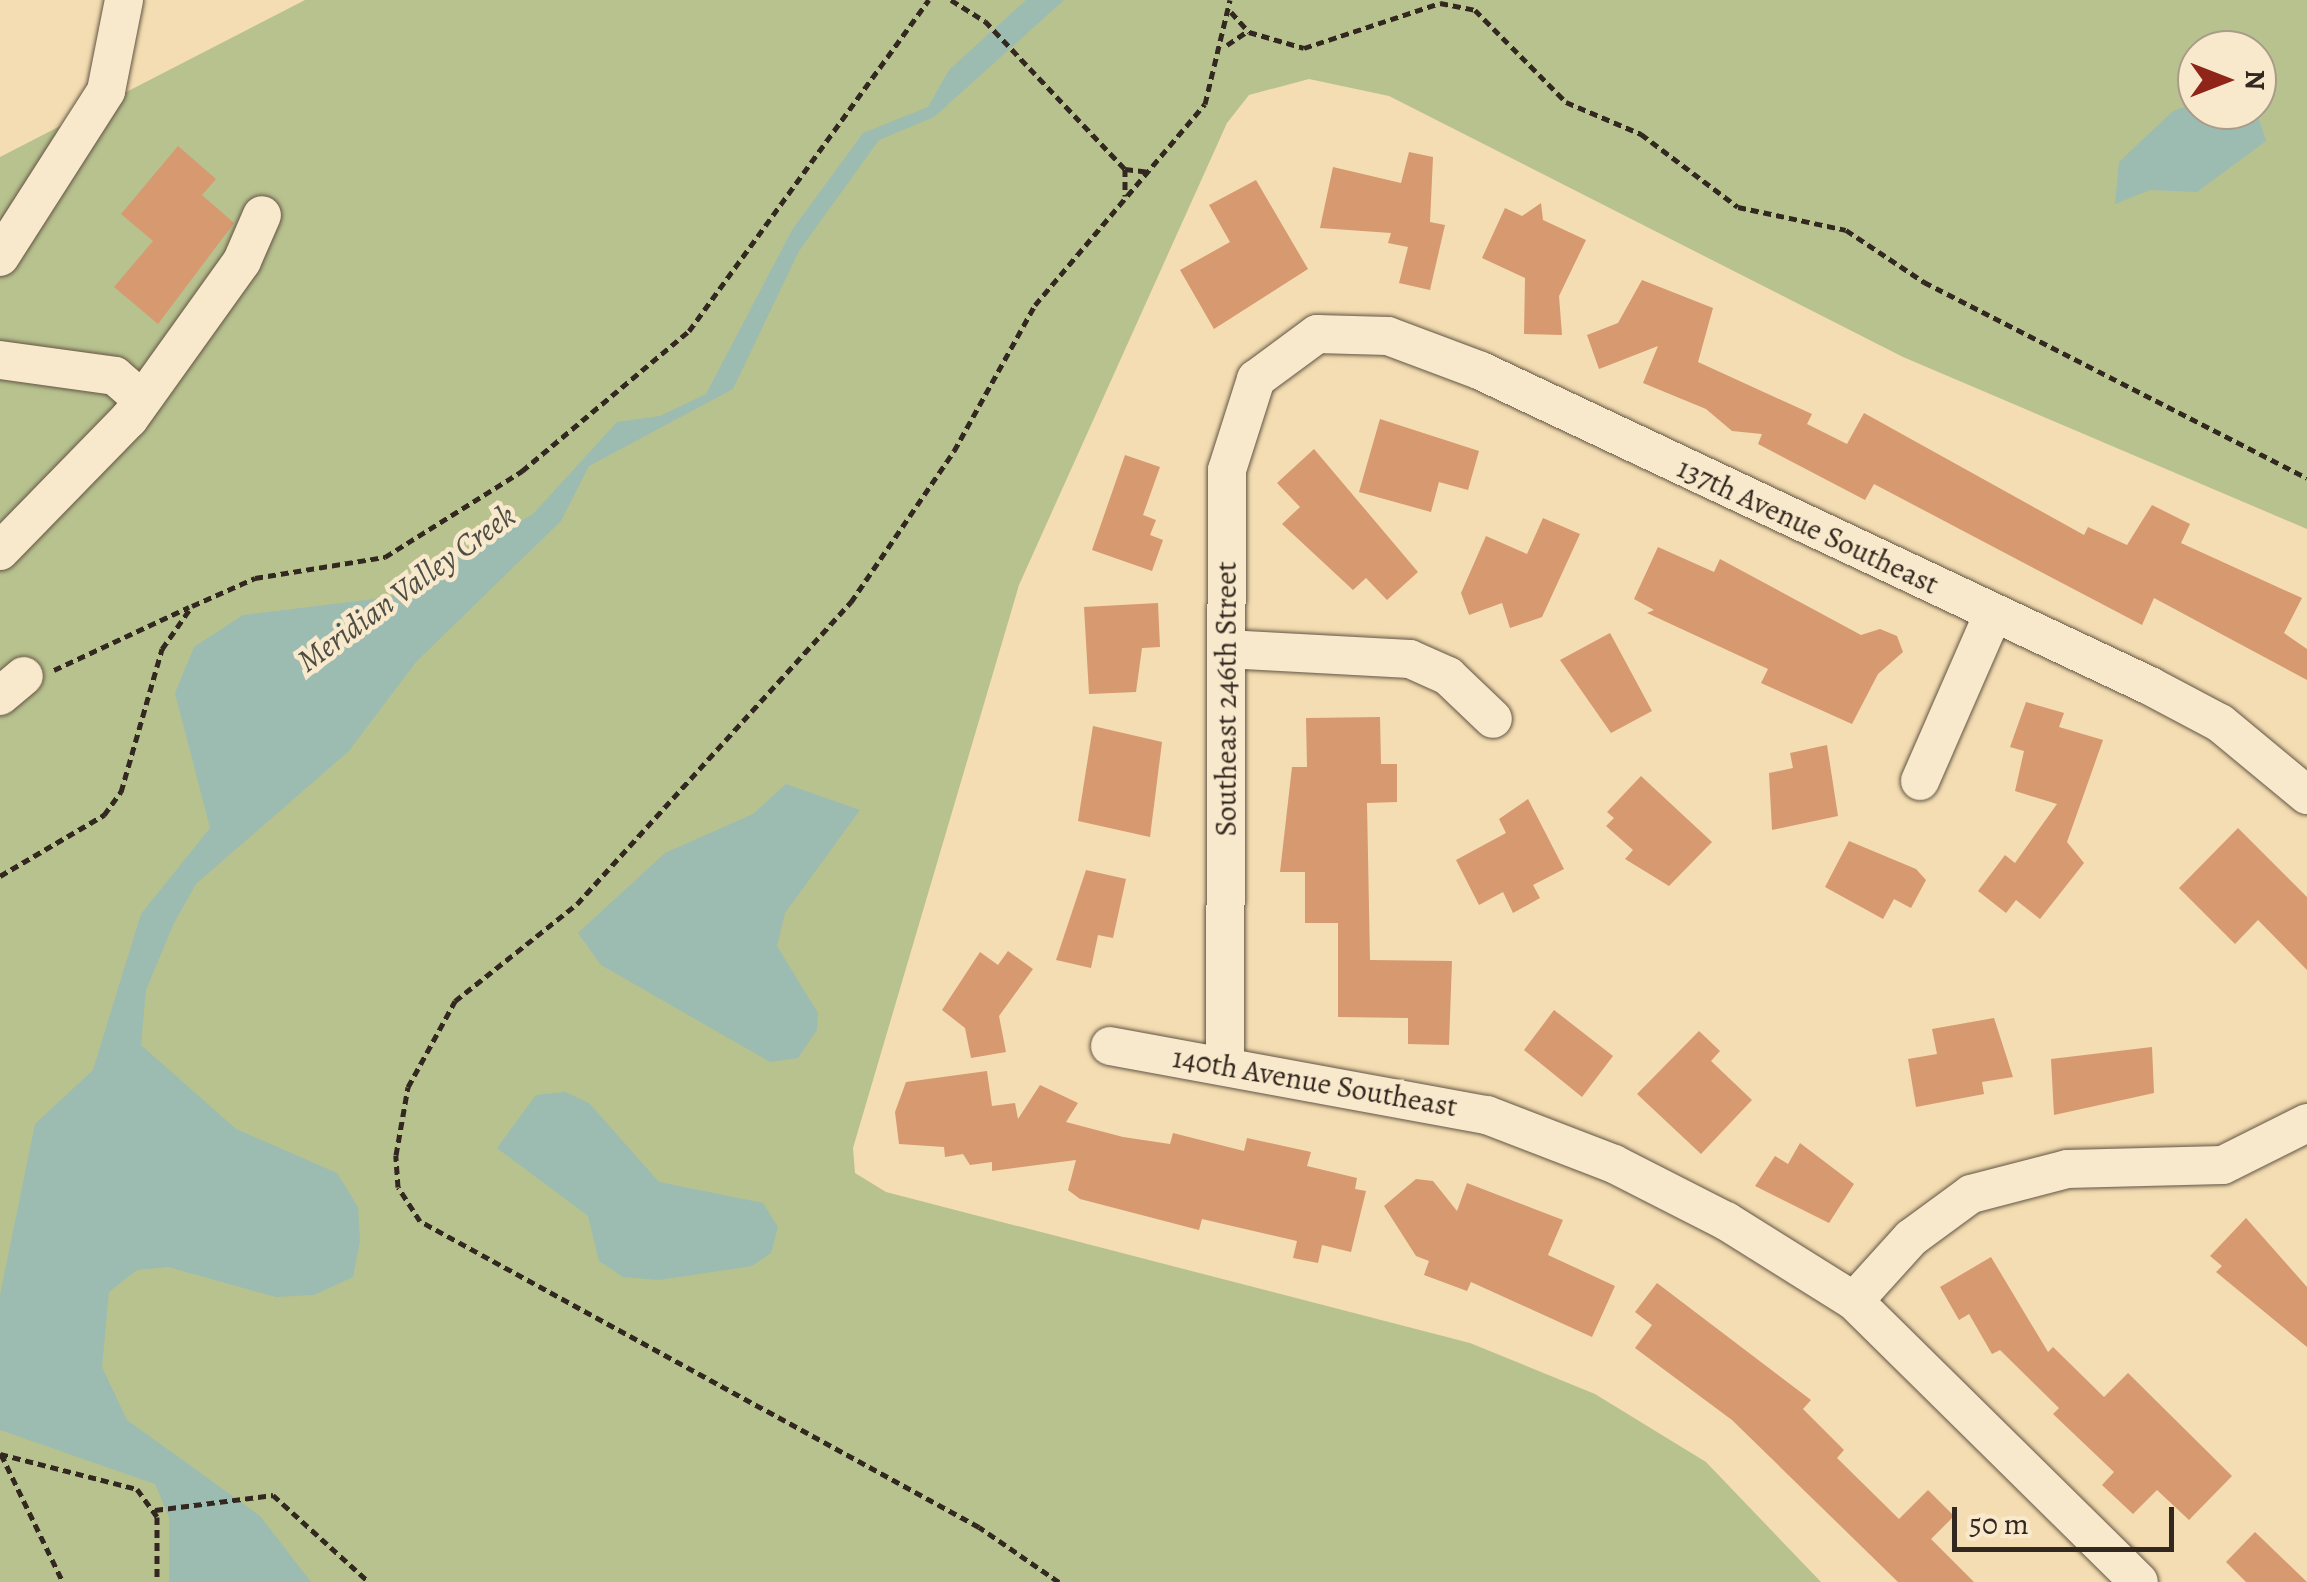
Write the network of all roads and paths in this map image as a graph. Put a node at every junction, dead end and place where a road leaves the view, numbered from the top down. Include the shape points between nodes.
1 (124, 0) edge
2 (930, 0) edge
3 (951, 0) edge
4 (1230, 0) edge
5 (1230, 11) junction
6 (1249, 32) junction
7 (1224, 50) junction
8 (1125, 169) junction
9 (1151, 171) junction
10 (1124, 200) junction
11 (262, 215) dead end
12 (0, 257) edge
13 (1284, 352) joint
14 (0, 360) edge
15 (140, 398) junction
16 (2307, 478) edge
17 (0, 551) edge
18 (192, 606) junction
19 (1993, 614) junction
20 (1226, 650) junction
21 (12, 686) edge
22 (1493, 719) dead end
23 (1920, 780) dead end
24 (2307, 795) edge
25 (0, 876) edge
26 (1110, 1046) dead end
27 (1225, 1063) junction
28 (2307, 1124) edge
29 (1854, 1301) junction
30 (0, 1454) edge
31 (155, 1510) junction
32 (62, 1582) edge
33 (158, 1582) edge
34 (370, 1582) edge
35 (1060, 1582) edge
36 (2139, 1582) edge

1 - 12 street via 106,91
2 - 18 path via 689,330 522,472 385,557 256,578
3 - 8 path via 984,21
4 - 5 path
5 - 6 path
5 - 7 path
6 - 7 path
6 - 16 path via 1304,48 1440,3 1475,10 1566,102 1640,134 1738,207 1846,230 1924,282
7 - 9 path via 1205,104
8 - 9 path
8 - 10 path
9 - 10 path
10 - 35 path via 1035,306 954,451 848,606 578,904 483,974 436,1025 408,1087 396,1155 398,1188 420,1221 979,1527
11 - 15 street via 242,261
13 - 19 street, 137th Avenue Southeast via 1345,330 1430,350
13 - 20 street, Southeast 246th Street via 1256,379 1228,470
14 - 15 street via 87,368 115,376
15 - 17 street
18 - 21 path
18 - 25 path via 162,650 121,792 104,815
19 - 23 street
19 - 24 street, 137th Avenue Southeast via 2220,723
20 - 22 street via 1410,659 1448,676
20 - 27 street, Southeast 246th Street
26 - 27 street, 140th Avenue Southeast
27 - 29 street, 140th Avenue Southeast via 1487,1114 1614,1164
28 - 29 street via 2223,1164 2067,1169 1970,1194 1911,1238
29 - 36 street, 140th Avenue Southeast
30 - 31 path via 137,1489
30 - 32 path
31 - 33 path
31 - 34 path via 252,1496 286,1503

